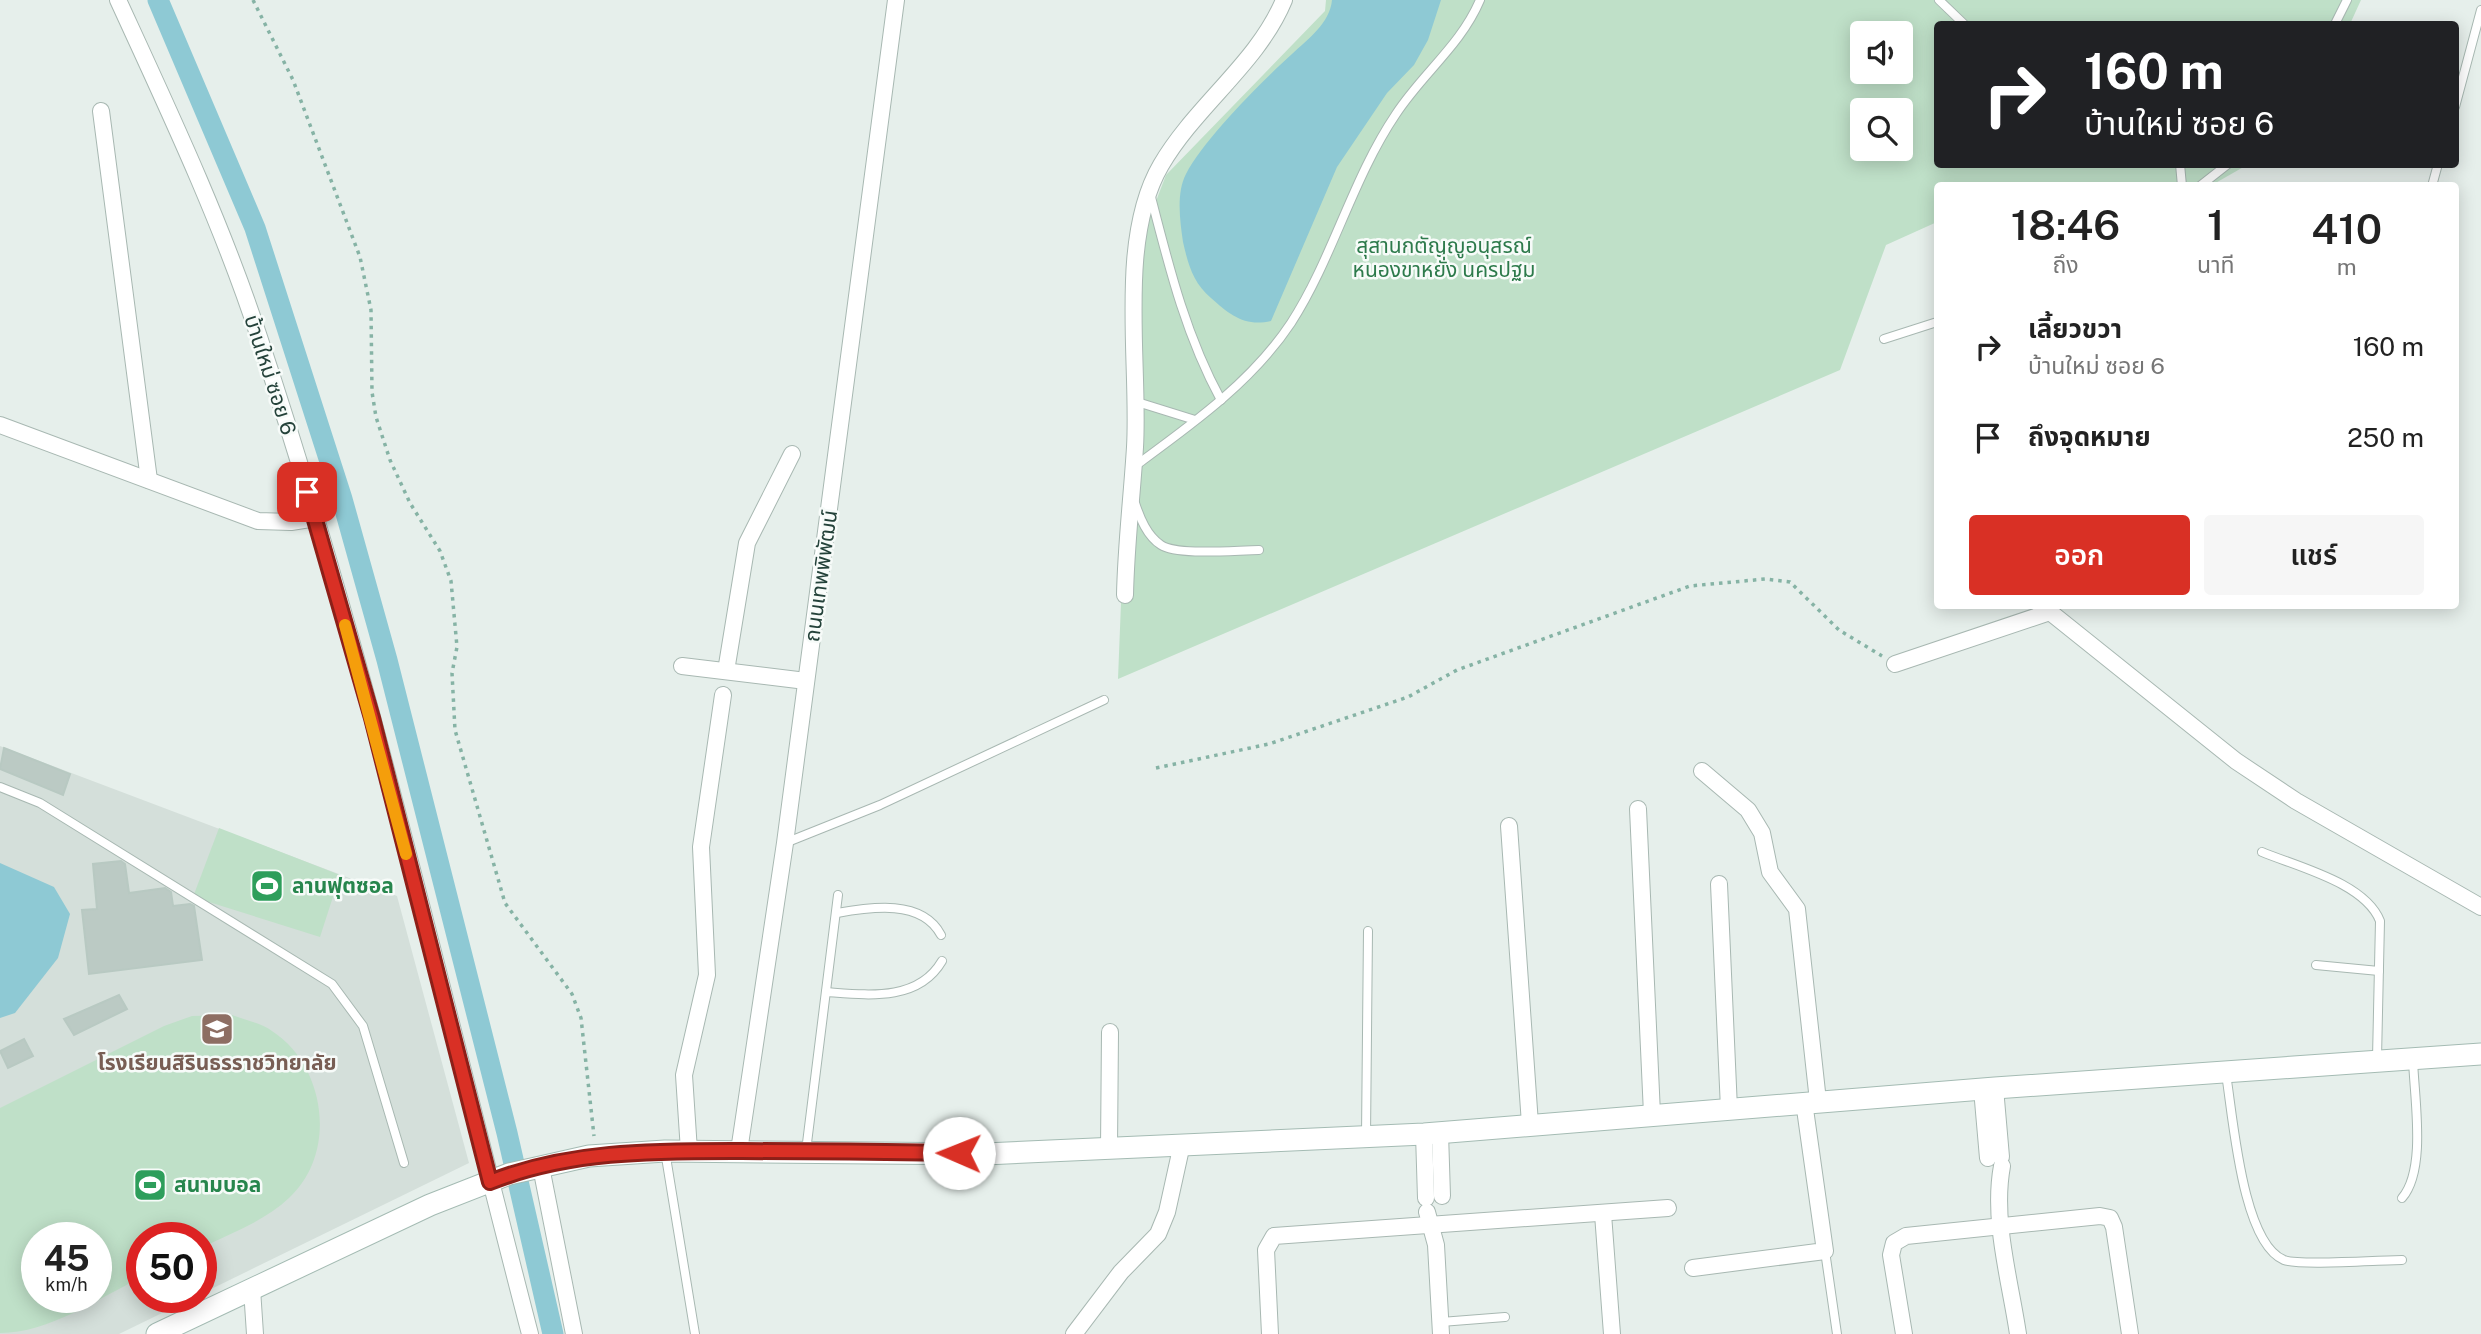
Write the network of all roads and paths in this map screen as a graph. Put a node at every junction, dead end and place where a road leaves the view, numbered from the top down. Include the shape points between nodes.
1 (118, 0) edge
2 (253, 0) edge
3 (896, 0) edge
4 (1284, 0) edge
5 (1480, 0) edge
6 (1939, 0) edge
7 (2347, 0) edge
8 (2481, 10) edge
9 (1961, 21) edge
10 (2336, 21) edge
11 (2459, 92) edge
12 (101, 111) dead end
13 (2223, 168) edge
14 (2205, 182) edge
15 (1150, 194) junction
16 (1934, 323) edge
17 (1884, 339) dead end
18 (1221, 400) junction
19 (1134, 401) junction
20 (1195, 420) junction
21 (0, 425) edge
22 (792, 454) dead end
23 (1133, 467) junction
24 (149, 480) junction
25 (1130, 491) junction
26 (316, 518) junction
27 (1259, 550) dead end
28 (1125, 594) dead end
29 (2046, 609) edge
30 (2050, 609) edge
31 (1895, 664) joint
32 (682, 666) dead end
33 (726, 671) junction
34 (806, 681) junction
35 (723, 695) dead end
36 (1104, 700) dead end
37 (1156, 768) dead end
38 (1702, 772) dead end
39 (0, 787) edge
40 (1638, 809) dead end
41 (1509, 826) dead end
42 (785, 843) junction
43 (2263, 852) dead end
44 (1719, 884) dead end
45 (838, 895) dead end
46 (2481, 907) edge
47 (837, 913) junction
48 (1368, 931) dead end
49 (941, 935) dead end
50 (942, 961) dead end
51 (2316, 965) dead end
52 (2379, 971) junction
53 (826, 992) junction
54 (1110, 1032) dead end
55 (2481, 1055) edge
56 (2413, 1059) junction
57 (2377, 1061) junction
58 (2226, 1072) junction
59 (1988, 1088) junction
60 (1811, 1102) junction
61 (1729, 1109) junction
62 (1652, 1114) junction
63 (1530, 1124) junction
64 (1432, 1133) junction
65 (1366, 1136) junction
66 (1182, 1144) junction
67 (1109, 1148) junction
68 (665, 1151) junction
69 (689, 1151) junction
70 (739, 1151) junction
71 (806, 1151) junction
72 (597, 1156) junction
73 (404, 1163) dead end
74 (516, 1173) junction
75 (2402, 1199) dead end
76 (1668, 1208) dead end
77 (1435, 1211) junction
78 (1602, 1214) junction
79 (2001, 1225) junction
80 (1825, 1251) junction
81 (2402, 1260) dead end
82 (1693, 1268) dead end
83 (252, 1289) junction
84 (1505, 1317) dead end
85 (1441, 1328) edge
86 (157, 1334) edge
87 (256, 1334) edge
88 (530, 1334) edge
89 (573, 1334) edge
90 (695, 1334) edge
91 (1074, 1334) edge
92 (1270, 1334) edge
93 (1612, 1334) edge
94 (1837, 1334) edge
95 (1904, 1334) edge
96 (2018, 1334) edge
97 (2130, 1334) edge

1 - 26 street, บ้านใหม่ ซอย 6 via 220,229
2 - 72 path via 293,80 360,257 371,310 376,417 390,460 440,551 451,581 457,647 452,673 455,730 505,903 572,994 581,1017
3 - 34 street, ถนนเทพพิพัฒน์
4 - 15 street via 1266,36 1161,166
5 - 18 lane via 1457,42 1396,114 1291,323
6 - 9 lane
7 - 10 lane
8 - 11 lane
12 - 24 street
13 - 14 lane
15 - 18 lane via 1174,288 1199,360
15 - 19 street via 1139,238 1132,337
16 - 17 lane
18 - 20 lane
19 - 20 lane
19 - 23 street
20 - 23 lane
21 - 24 street
22 - 33 street via 747,543
23 - 25 street
24 - 26 street via 258,521
25 - 27 lane via 1143,525 1161,545 1177,550
25 - 28 street
26 - 74 street, บ้านใหม่ ซอย 6 via 372,718
29 - 31 street
30 - 46 street via 2236,761 2296,801
31 - 37 path via 1839,630 1790,583 1765,579 1690,586 1457,670 1408,697 1269,744
32 - 33 street
33 - 34 street
34 - 42 street, ถนนเทพพิพัฒน์
35 - 69 street via 701,848 708,975 684,1075
36 - 42 lane via 880,805
38 - 60 street via 1748,810 1762,833 1770,872 1797,909
39 - 73 lane via 40,803 332,984 363,1026
40 - 62 street
41 - 63 street
42 - 70 street, ถนนเทพพิพัฒน์
43 - 52 lane via 2351,889 2368,901 2380,921
44 - 61 street
45 - 47 lane
47 - 49 lane via 872,907 903,910 923,916
47 - 53 lane
48 - 65 lane
50 - 53 lane via 914,988 867,995
51 - 52 lane
52 - 57 lane
53 - 71 lane
54 - 67 street
55 - 56 main road
56 - 57 main road
56 - 75 lane via 2416,1149 2413,1181
57 - 58 main road
58 - 59 main road
58 - 81 lane via 2246,1196 2258,1236 2271,1252 2295,1262
59 - 60 main road
59 - 79 street
60 - 61 main road
60 - 80 street
61 - 62 main road
62 - 63 main road
63 - 64 main road
64 - 65 main road
64 - 77 street
65 - 66 main road
66 - 67 main road
66 - 91 street via 1158,1234 1121,1272
67 - 71 main road via 985,1154
68 - 69 main road
68 - 72 main road
68 - 90 lane
69 - 70 main road
70 - 71 main road
72 - 74 main road
74 - 83 main road via 430,1205
74 - 88 street, บ้านใหม่ ซอย 6
74 - 89 street
76 - 78 street
77 - 78 street
77 - 85 street
77 - 92 street via 1274,1236 1266,1251
78 - 93 street
79 - 95 street via 1906,1236 1894,1243 1891,1255
79 - 96 street
79 - 97 street via 2100,1216 2110,1219
80 - 82 street
80 - 94 lane
83 - 86 main road
83 - 87 street
84 - 85 lane

